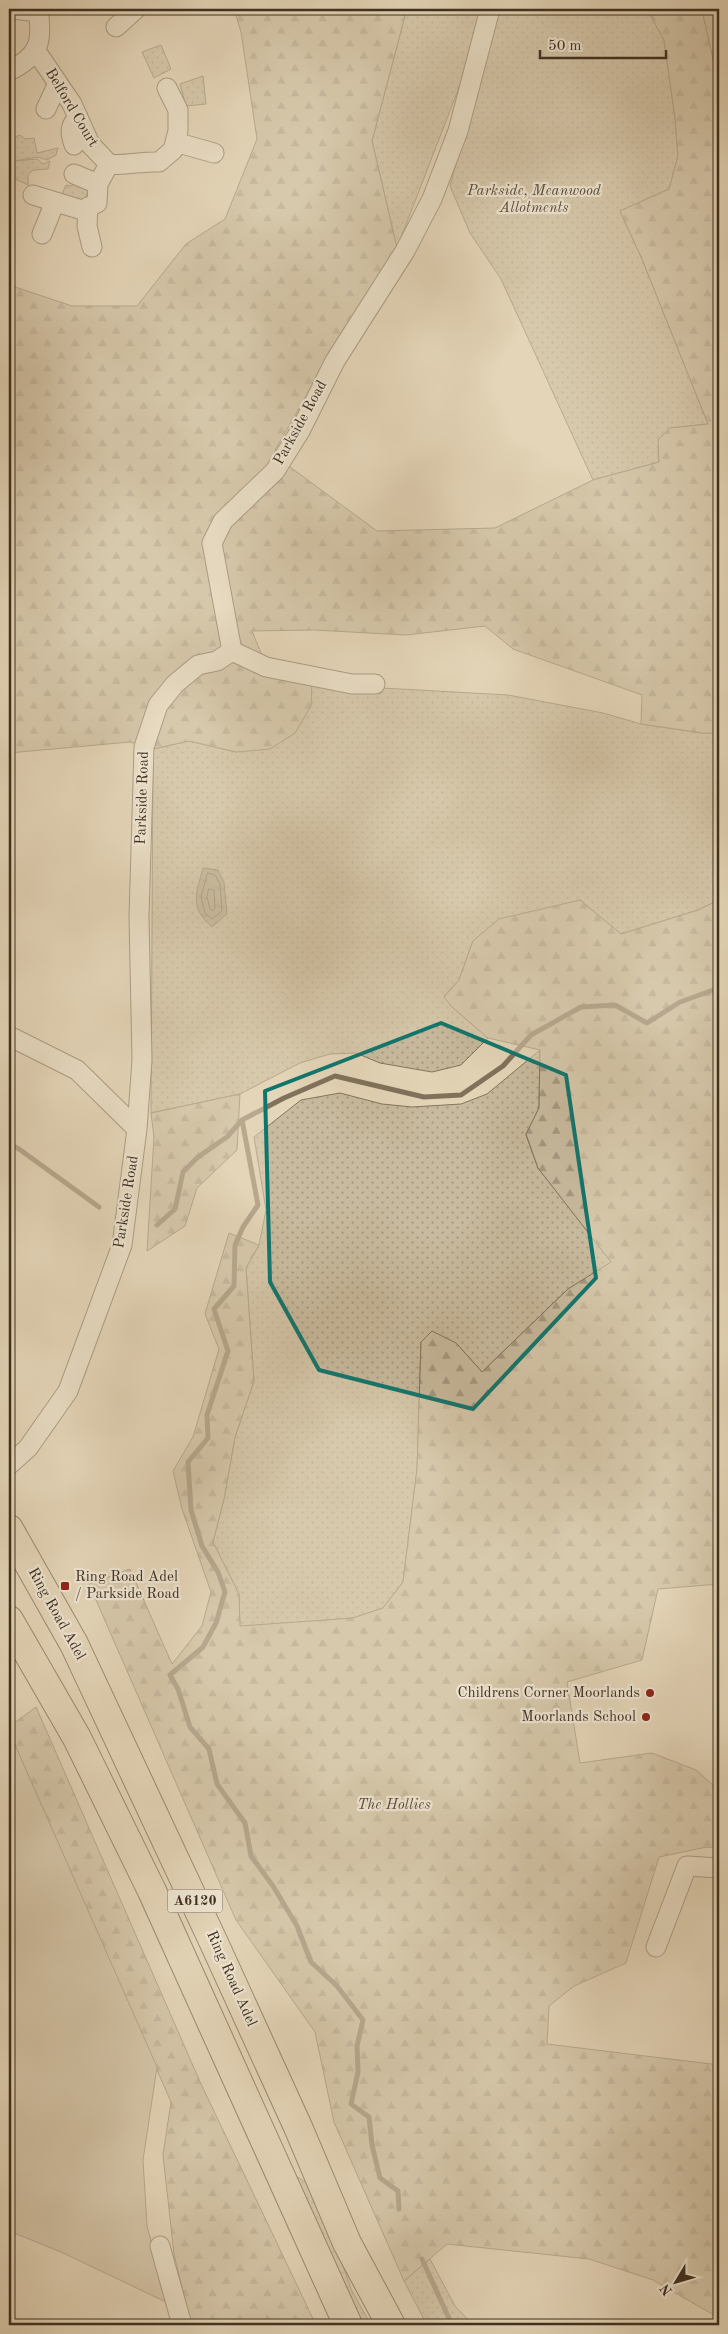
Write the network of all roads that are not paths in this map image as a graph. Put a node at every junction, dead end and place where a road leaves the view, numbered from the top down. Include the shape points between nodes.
1 (13, 9) edge
2 (490, 9) edge
3 (38, 10) edge
4 (141, 12) edge
5 (116, 27) dead end
6 (36, 51) junction
7 (9, 70) edge
8 (58, 83) junction
9 (167, 88) dead end
10 (46, 109) dead end
11 (78, 117) junction
12 (74, 145) dead end
13 (174, 146) junction
14 (206, 156) dead end
15 (109, 164) junction
16 (74, 174) dead end
17 (33, 195) dead end
18 (99, 198) junction
19 (55, 202) junction
20 (42, 234) dead end
21 (92, 247) dead end
22 (232, 651) junction
23 (375, 684) dead end
24 (9, 1036) edge
25 (137, 1129) junction
26 (9, 1465) edge
27 (9, 1529) edge
28 (9, 1620) edge
29 (719, 1868) edge
30 (656, 1947) dead end
31 (160, 2246) dead end
32 (182, 2325) edge
33 (348, 2325) edge
34 (392, 2325) edge

1 - 3 street
2 - 22 street, Parkside Road via 458,131 432,199 405,252 335,361 300,431 274,471 223,521 212,543
3 - 6 street via 41,31
4 - 5 street
6 - 7 street via 25,63
6 - 8 street, Belford Court
8 - 10 street
8 - 11 street, Belford Court
9 - 13 street via 178,110
11 - 12 street via 70,132
11 - 15 street, Belford Court via 90,144
13 - 14 street
13 - 15 street via 159,162
15 - 18 street
16 - 18 street
17 - 19 street
18 - 19 street via 82,210
18 - 21 street via 87,226
19 - 20 street
22 - 23 street via 266,667 352,684
22 - 25 street, Parkside Road via 217,661 198,665 176,684 158,705 144,748 139,917 142,1060
24 - 25 street via 77,1070
25 - 26 street, Parkside Road via 122,1245 68,1391 28,1448
27 - 34 highway, Ring Road Adel / A6120 via 70,1636 151,1804 294,2118 347,2243
28 - 33 highway, A6120 via 78,1738 152,1891
29 - 30 street via 687,1866
31 - 32 street

